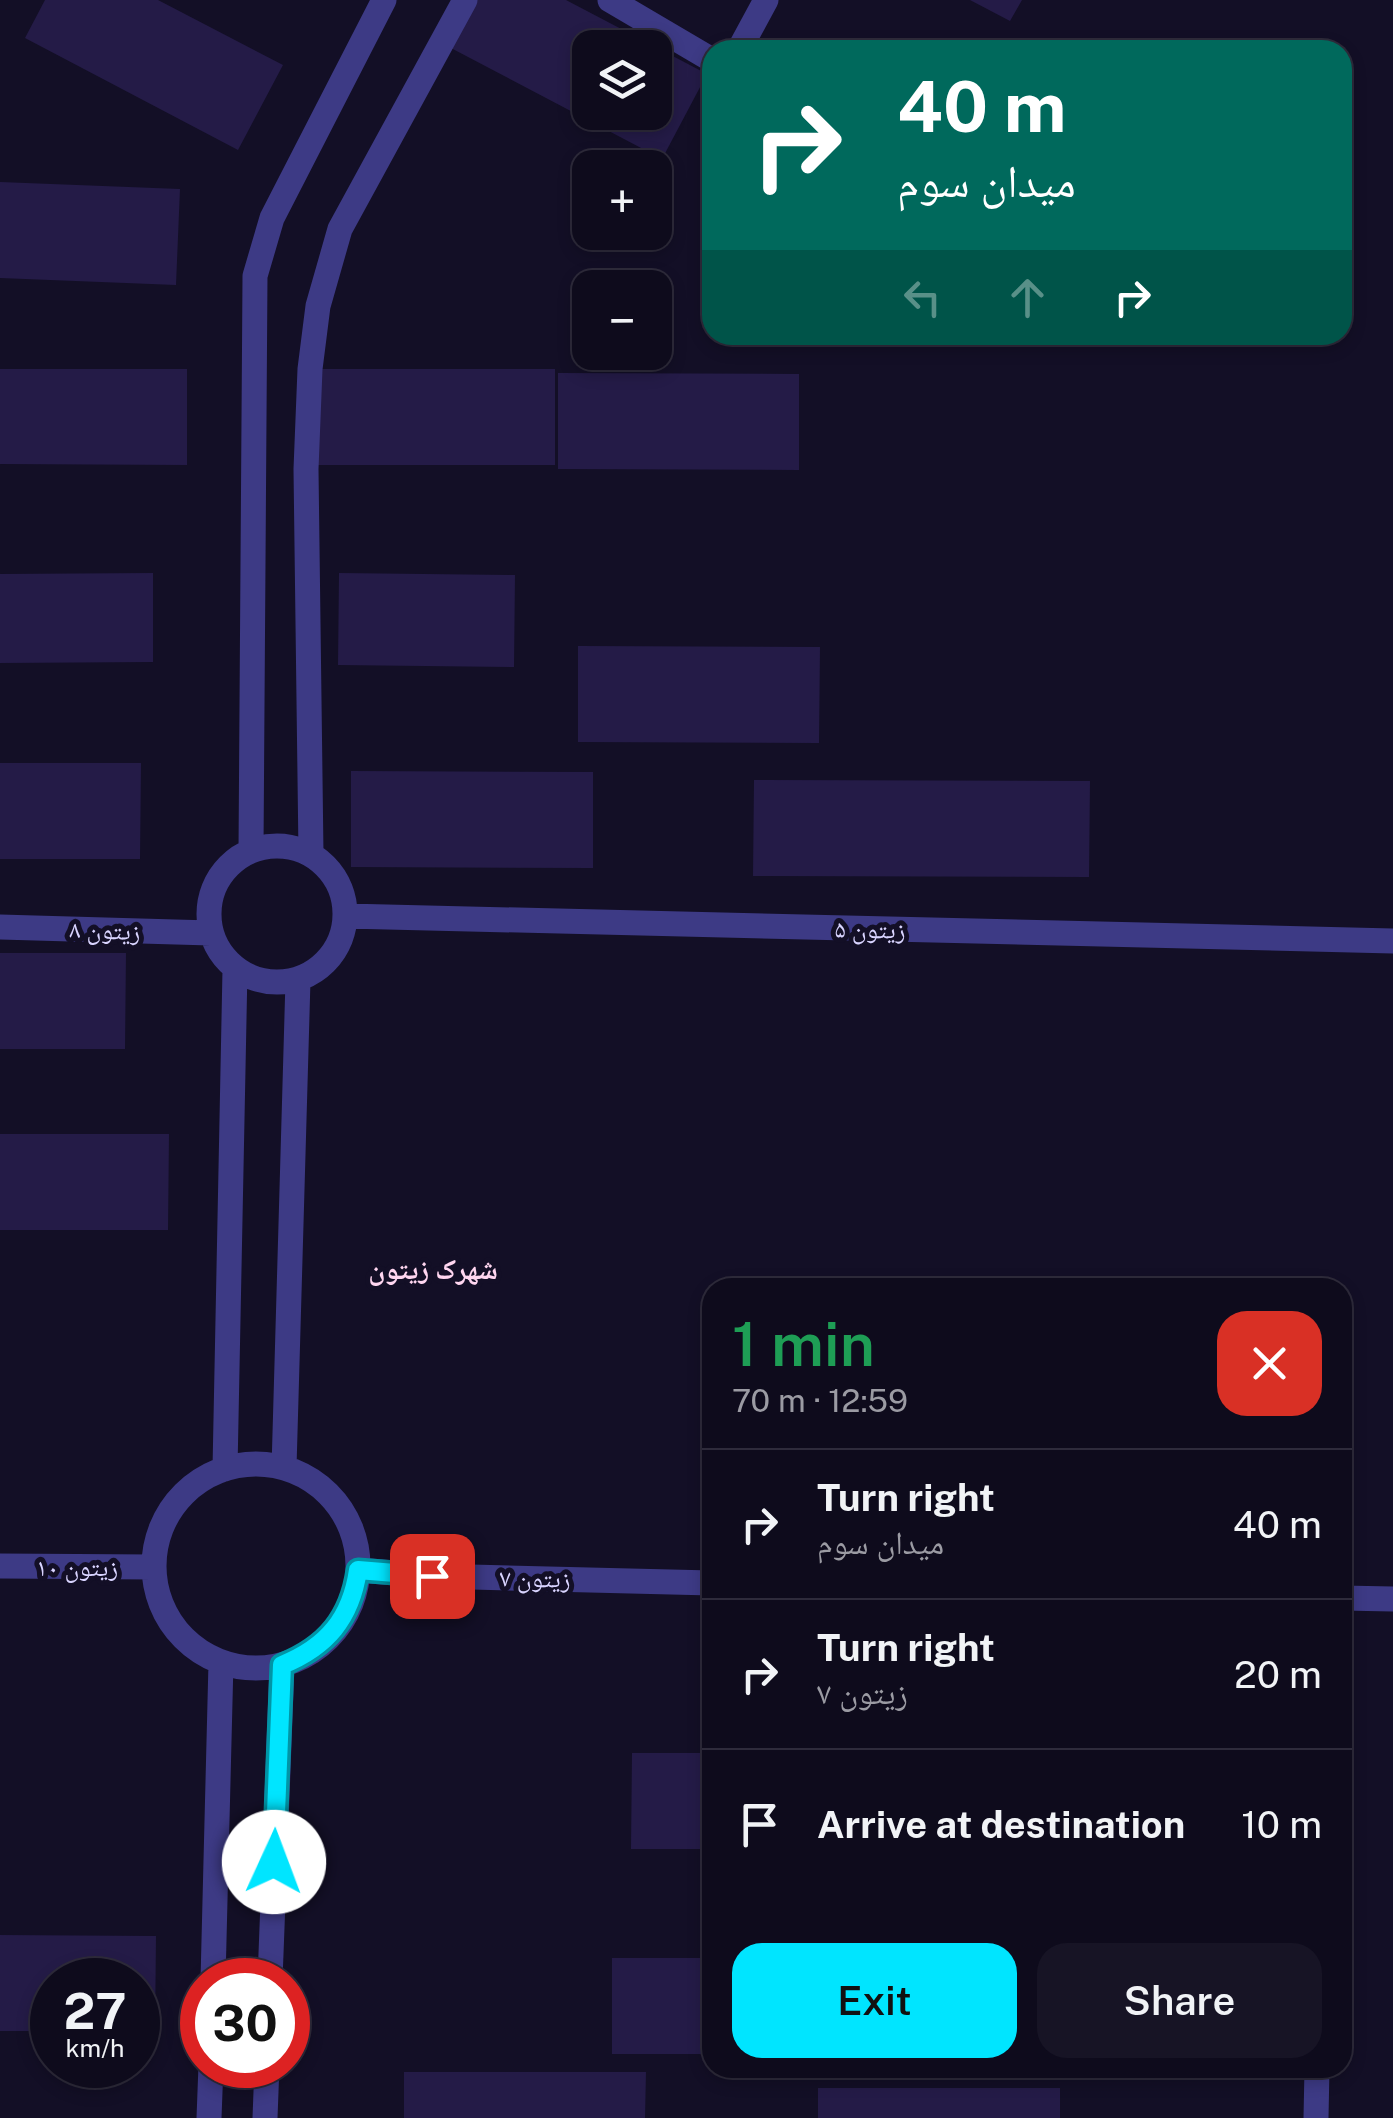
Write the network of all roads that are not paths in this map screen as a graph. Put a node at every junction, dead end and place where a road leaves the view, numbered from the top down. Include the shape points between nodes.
1 (384, 0) edge
2 (465, 0) edge
3 (610, 0) edge
4 (766, 0) edge
5 (745, 40) edge
6 (702, 54) edge
7 (251, 850) junction
8 (311, 854) junction
9 (346, 916) junction
10 (0, 928) edge
11 (210, 933) junction
12 (1393, 941) edge
13 (235, 969) junction
14 (298, 980) junction
15 (284, 1468) junction
16 (225, 1469) junction
17 (0, 1566) edge
18 (154, 1567) junction
19 (358, 1570) junction
20 (702, 1583) edge
21 (1352, 1598) edge
22 (1393, 1598) edge
23 (221, 1662) junction
24 (282, 1665) junction
25 (214, 1958) edge
26 (271, 1958) edge
27 (1317, 2078) edge
28 (211, 2088) edge
29 (266, 2088) edge
30 (210, 2118) edge
31 (265, 2118) edge
32 (1316, 2118) edge

1 - 7 street via 272,218 255,276
2 - 8 street via 340,229 318,306 306,469
3 - 6 street
4 - 5 street
7 - 8 street via 292,847
7 - 11 street via 215,884
8 - 9 street via 338,881
9 - 12 street, زیتون ۵
9 - 14 street via 326,962
10 - 11 street, زیتون ۸
11 - 13 street
13 - 14 street via 276,983
13 - 16 street
14 - 15 street
15 - 16 street
15 - 19 street via 333,1499 352,1532
16 - 18 street via 192,1486 168,1514
17 - 18 street, زیتون ۱۰
18 - 23 street via 160,1601 177,1632
19 - 20 street, زیتون ۷
19 - 24 street via 354,1596 327,1640
21 - 22 street
23 - 24 street
23 - 25 street
24 - 26 street
27 - 32 street
28 - 30 street
29 - 31 street

